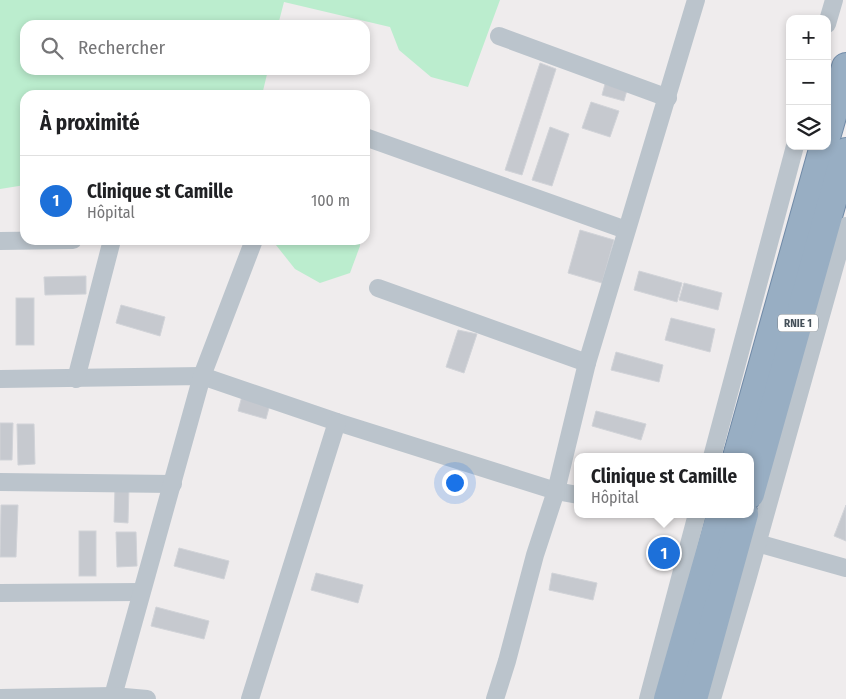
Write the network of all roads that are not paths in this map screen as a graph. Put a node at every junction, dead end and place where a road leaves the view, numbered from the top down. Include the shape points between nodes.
1 (696, 0) edge
2 (834, 0) edge
3 (830, 15) edge
4 (499, 36) dead end
5 (846, 67) edge
6 (668, 98) junction
7 (831, 120) edge
8 (370, 139) edge
9 (794, 150) edge
10 (823, 150) edge
11 (846, 152) edge
12 (846, 226) edge
13 (626, 230) junction
14 (0, 241) edge
15 (20, 241) edge
16 (111, 245) edge
17 (252, 245) edge
18 (378, 288) dead end
19 (587, 363) junction
20 (202, 376) junction
21 (0, 379) edge
22 (76, 379) junction
23 (337, 422) junction
24 (713, 453) edge
25 (738, 453) edge
26 (754, 480) edge
27 (0, 482) edge
28 (173, 484) junction
29 (556, 491) junction
30 (574, 494) edge
31 (700, 518) edge
32 (700, 518) edge
33 (743, 518) edge
34 (757, 543) junction
35 (846, 568) edge
36 (141, 592) junction
37 (0, 593) edge
38 (112, 696) junction
39 (0, 698) edge
40 (147, 699) edge
41 (250, 699) edge
42 (495, 699) edge
43 (648, 699) edge
44 (668, 699) edge
45 (693, 699) edge
46 (712, 699) edge

1 - 6 street
2 - 3 street
4 - 6 street
5 - 7 highway
6 - 13 street
8 - 13 street
9 - 24 street
10 - 25 highway, RNIE 1
11 - 26 highway, RNIE 1
12 - 34 street
13 - 19 street
14 - 15 street
16 - 22 street
17 - 20 street
18 - 19 street
19 - 29 street
20 - 22 street
20 - 23 street
20 - 28 street
21 - 22 street
23 - 29 street
23 - 41 street
27 - 28 street
28 - 36 street
29 - 30 street
29 - 42 street
31 - 43 street
32 - 44 highway
33 - 45 highway
34 - 35 street
34 - 46 street
36 - 37 street
36 - 38 street
38 - 39 street
38 - 40 street

